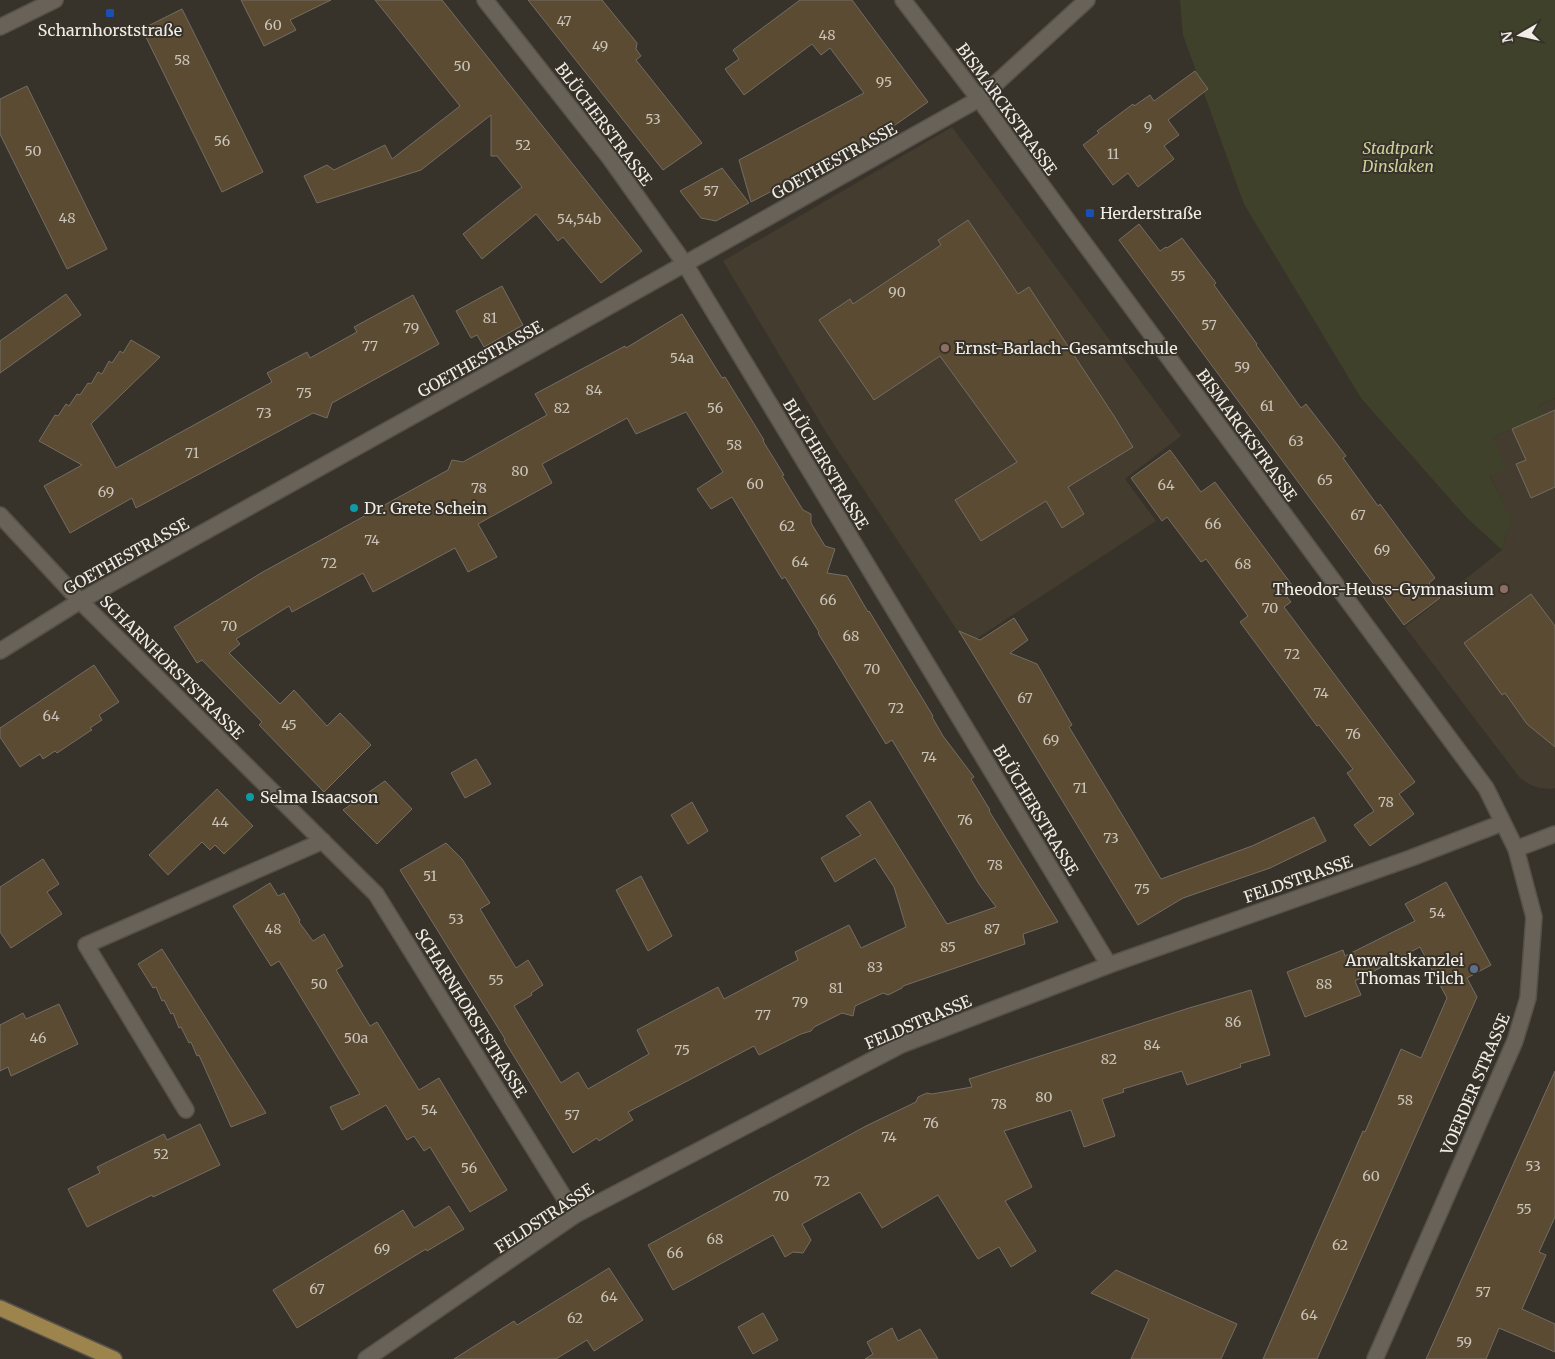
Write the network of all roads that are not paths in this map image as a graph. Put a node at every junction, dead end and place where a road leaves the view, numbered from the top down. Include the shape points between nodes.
1 (55, 0) edge
2 (485, 0) edge
3 (903, 0) edge
4 (1087, 0) edge
5 (0, 27) edge
6 (979, 99) junction
7 (685, 264) junction
8 (0, 515) edge
9 (80, 601) junction
10 (0, 651) edge
11 (1502, 823) junction
12 (1555, 834) edge
13 (323, 841) junction
14 (1516, 850) junction
15 (1109, 965) junction
16 (186, 1110) dead end
17 (575, 1215) junction
18 (0, 1308) edge
19 (114, 1359) edge
20 (366, 1359) edge
21 (1375, 1359) edge

1 - 5 street
2 - 7 street, BLÜCHERSTRASSE via 609,156
3 - 6 street, BISMARCKSTRASSE
4 - 6 street
6 - 7 street, GOETHESTRASSE
6 - 11 street, BISMARCKSTRASSE via 1486,788
7 - 9 street, GOETHESTRASSE
7 - 15 street, BLÜCHERSTRASSE
8 - 9 street, SCHARNHORSTSTRASSE
9 - 10 street, GOETHESTRASSE
9 - 13 street, SCHARNHORSTSTRASSE
11 - 14 street, BISMARCKSTRASSE
11 - 15 street, FELDSTRASSE
12 - 14 street
13 - 16 street via 86,945
13 - 17 street, SCHARNHORSTSTRASSE via 376,894
14 - 21 street, VOERDER STRASSE via 1534,917 1528,998 1515,1040
15 - 17 street, FELDSTRASSE via 901,1045
17 - 20 street, FELDSTRASSE
18 - 19 main road

